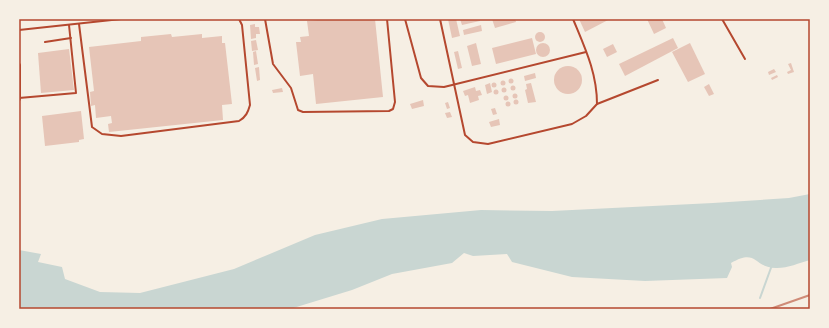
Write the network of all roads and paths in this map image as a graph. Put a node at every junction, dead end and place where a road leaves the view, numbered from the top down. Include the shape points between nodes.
1 (121, 19) edge
2 (239, 19) edge
3 (265, 19) edge
4 (387, 19) edge
5 (405, 19) edge
6 (440, 19) edge
7 (573, 19) edge
8 (722, 19) edge
9 (94, 20) edge
10 (79, 24) junction
11 (69, 25) junction
12 (19, 30) edge
13 (71, 38) junction
14 (45, 42) dead end
15 (586, 52) junction
16 (745, 59) dead end
17 (19, 65) edge
18 (658, 80) dead end
19 (454, 85) junction
20 (20, 91) edge
21 (19, 99) edge
22 (597, 104) junction

1 - 9 lane
2 - 10 lane via 242,25 250,105 243,119 121,136 102,134 92,127
3 - 4 lane via 273,64 292,88 298,110 303,112 393,109 395,102
5 - 19 lane via 423,82 438,88
6 - 19 lane
7 - 15 lane
8 - 16 lane
9 - 10 lane
10 - 11 lane
11 - 12 lane
11 - 13 lane
13 - 14 lane
13 - 21 lane via 76,93
15 - 19 lane
15 - 22 lane via 596,81
17 - 20 street
18 - 22 lane
19 - 22 lane via 465,135 478,144 498,142 572,124 586,116
20 - 21 street

